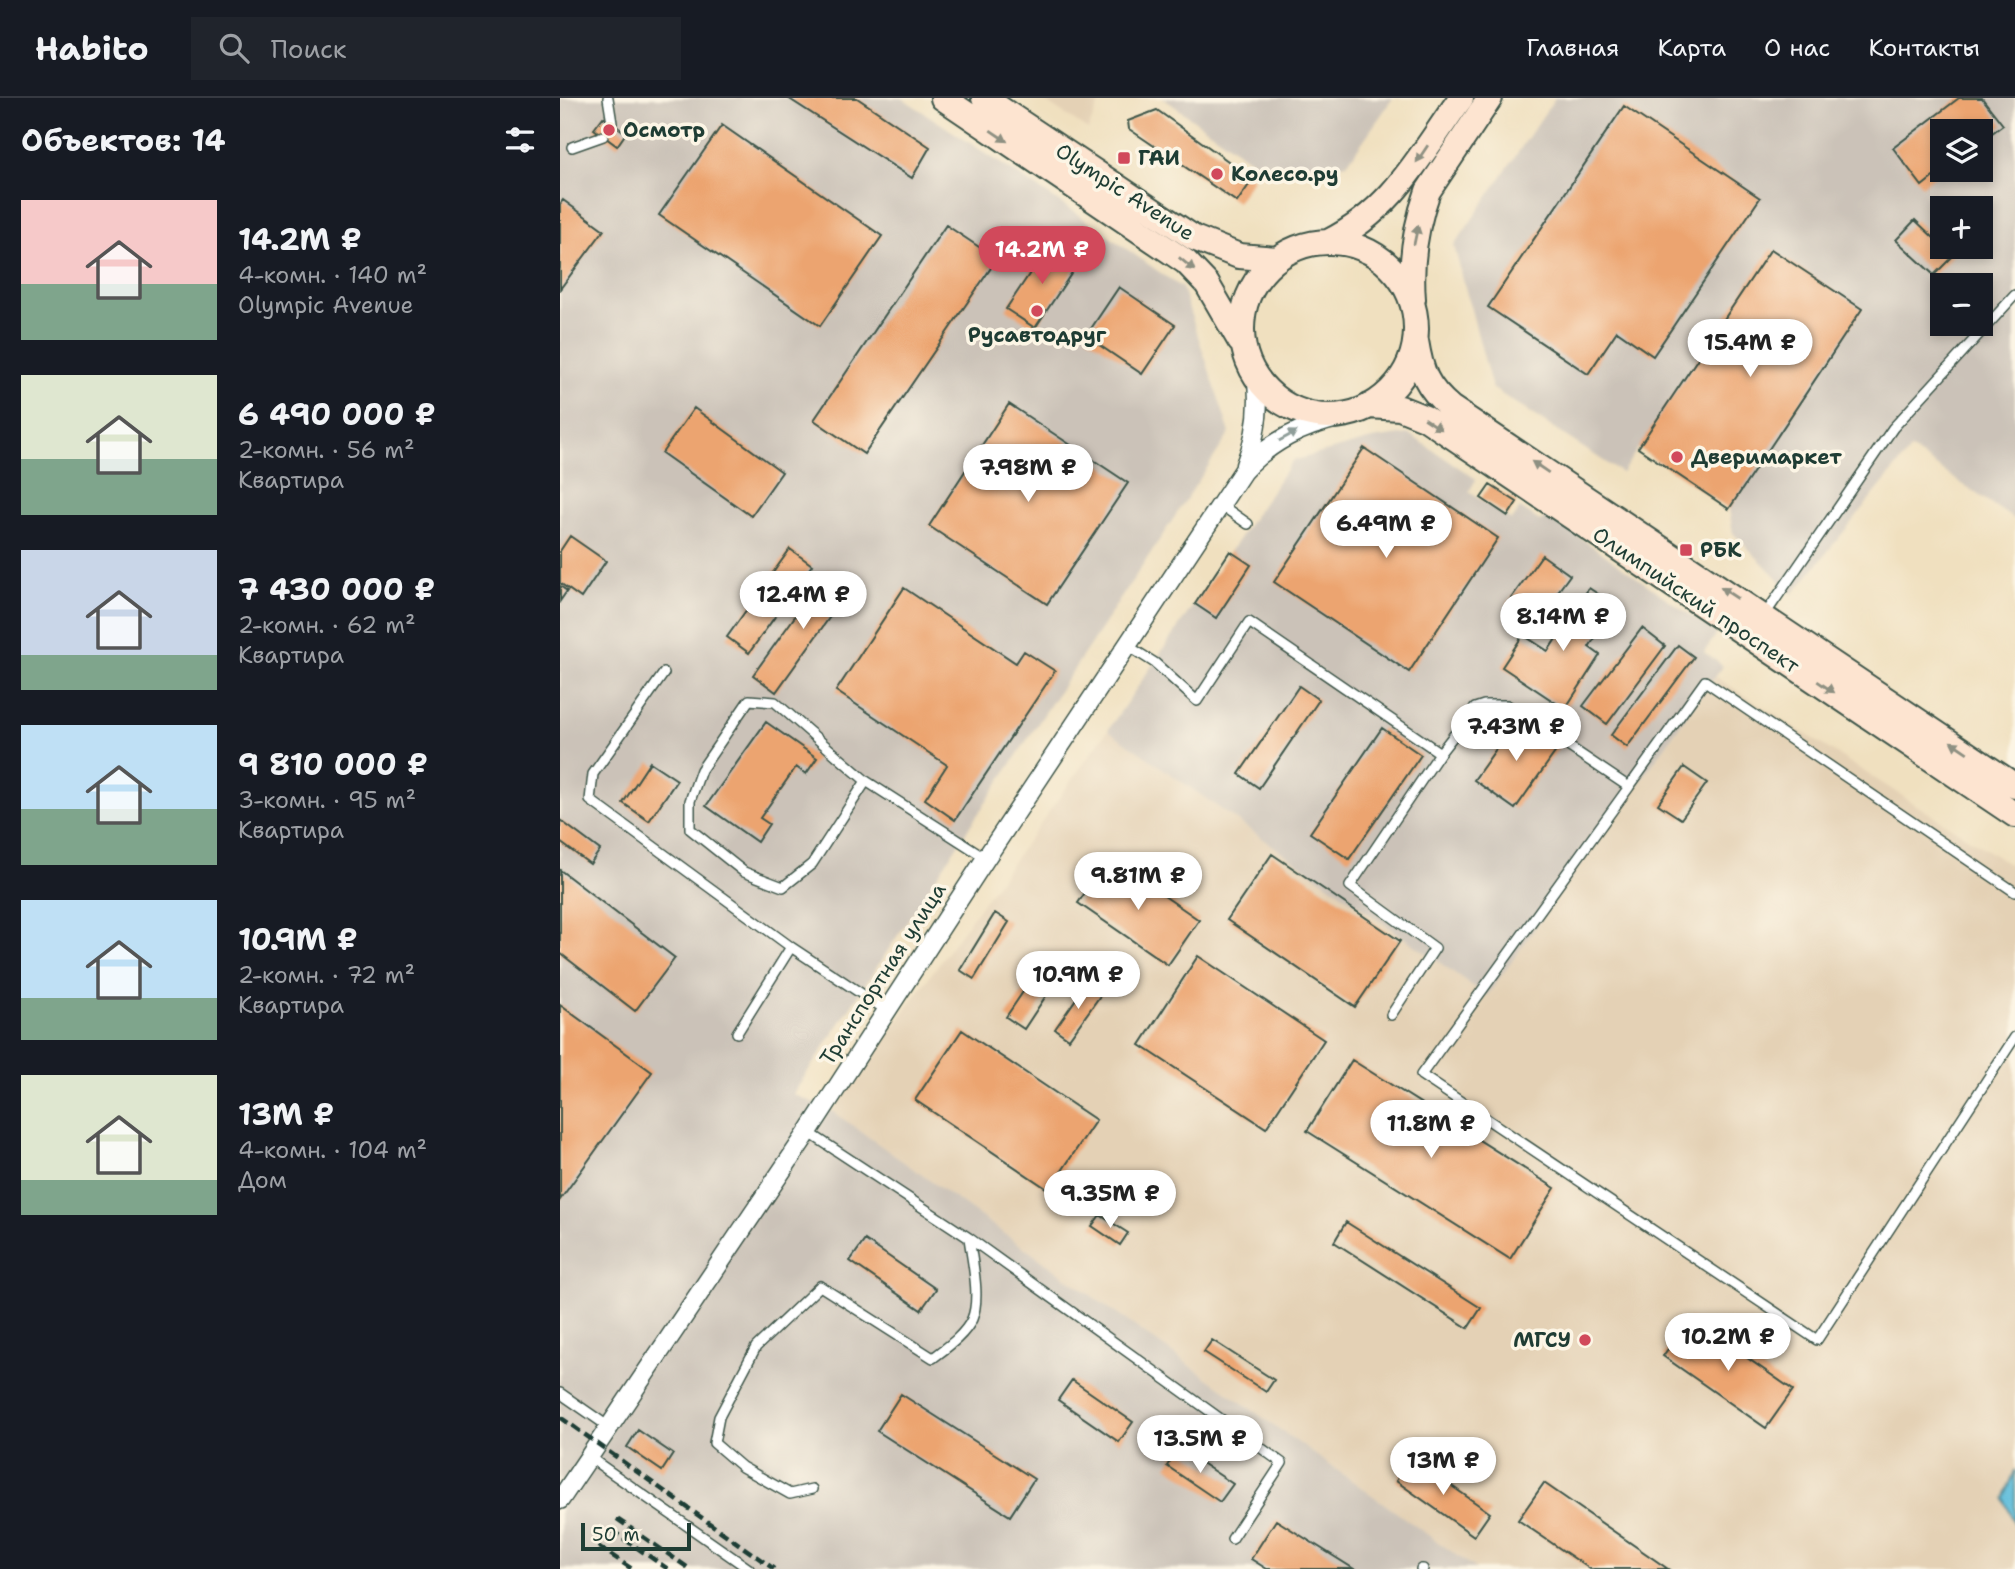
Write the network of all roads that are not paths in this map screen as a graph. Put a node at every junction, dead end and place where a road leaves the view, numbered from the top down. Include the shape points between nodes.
1 (608, 98) edge
2 (943, 98) edge
3 (984, 98) edge
4 (1461, 98) edge
5 (1490, 98) edge
6 (610, 120) dead end
7 (599, 135) dead end
8 (572, 147) dead end
9 (1328, 242) junction
10 (1277, 259) junction
11 (2015, 295) edge
12 (1413, 303) junction
13 (1416, 341) junction
14 (1242, 345) junction
15 (1256, 375) junction
16 (1369, 407) junction
17 (1342, 417) junction
18 (1243, 471) junction
19 (1221, 505) junction
20 (1248, 524) dead end
21 (1764, 615) junction
22 (1128, 646) junction
23 (664, 673) dead end
24 (1440, 753) junction
25 (866, 781) junction
26 (2015, 786) edge
27 (1629, 787) junction
28 (2015, 816) edge
29 (986, 858) junction
30 (2015, 892) edge
31 (791, 947) junction
32 (886, 1010) junction
33 (1391, 1015) dead end
34 (737, 1033) dead end
35 (2015, 1037) edge
36 (808, 1132) junction
37 (969, 1238) junction
38 (560, 1393) edge
39 (609, 1427) junction
40 (589, 1457) junction
41 (812, 1489) dead end
42 (560, 1500) edge
43 (1232, 1539) dead end
44 (749, 1569) edge

1 - 6 lane
2 -> 14 main road, Olympic Avenue via 1186,262 1207,284
3 - 10 main road, Olympic Avenue via 1194,238 1239,256
4 -> 9 main road via 1390,197 1366,220
12 -> 5 main road via 1412,255 1422,209 1436,178
7 - 8 lane
9 - 10 main road via 1304,245
9 - 12 main road via 1376,257 1398,276
10 - 14 main road via 1248,296 1241,323
11 - 21 lane via 1893,428
12 - 13 main road
13 - 16 main road via 1399,378
21 -> 13 main road, Олимпийский проспект via 1437,397 1424,377
14 - 15 main road
15 - 17 main road via 1292,404 1316,415
15 - 18 street, Транспортная улица via 1258,417
16 - 17 main road
16 -> 28 main road, Олимпийский проспект via 1400,408 1425,418
18 -> 17 street, Транспортная улица via 1290,434
18 - 19 street, Транспортная улица
19 - 20 lane
19 - 22 street, Транспортная улица
26 -> 21 main road, Олимпийский проспект
22 - 24 lane via 1155,663 1197,701 1249,622
22 - 29 street, Транспортная улица
23 - 31 lane via 593,774 590,800
24 - 27 lane via 1475,708 1507,705
24 - 33 lane via 1350,886 1436,948
25 - 25 lane via 812,864 783,887 744,872 690,829 690,801 701,770 750,700 775,702
25 - 29 lane
27 - 30 lane via 1705,681
27 - 35 lane via 1421,1075 1816,1340
29 - 32 street, Транспортная улица
31 - 32 lane
31 - 34 lane
32 - 36 street, Транспортная улица
36 - 37 lane
36 - 39 street, Транспортная улица
37 - 41 lane via 976,1288 972,1320 933,1358 820,1286 756,1347 719,1417 714,1443 742,1467 790,1494
37 - 43 lane via 1282,1463
38 - 39 lane
39 - 40 street, Транспортная улица
40 - 42 street, Транспортная улица
40 - 44 lane

